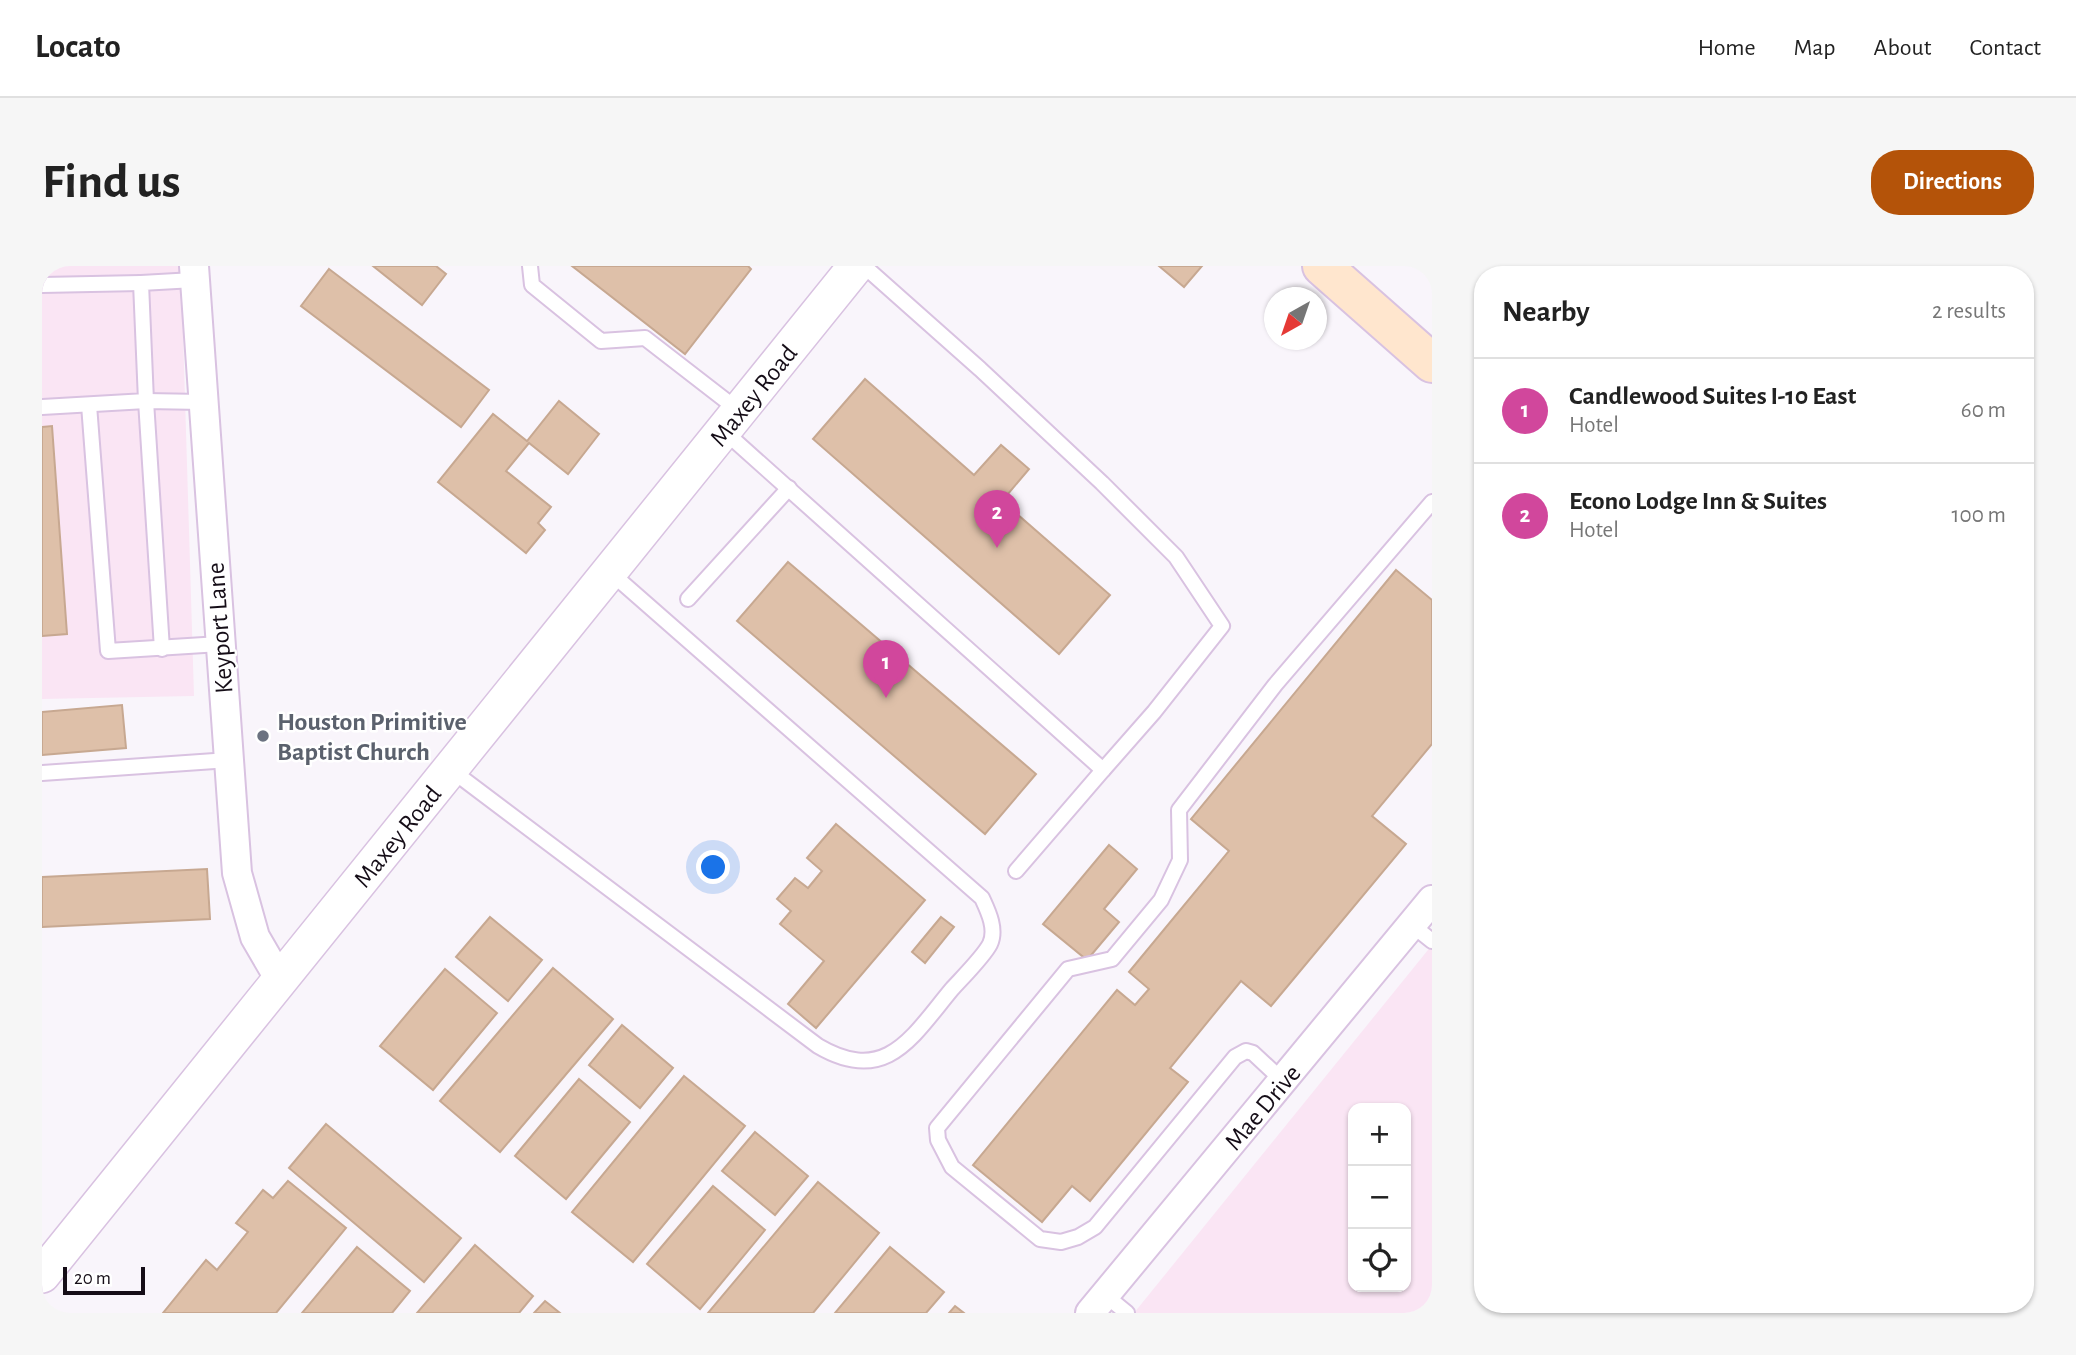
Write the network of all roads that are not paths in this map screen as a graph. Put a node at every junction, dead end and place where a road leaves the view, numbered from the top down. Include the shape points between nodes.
1 (530, 266) edge
2 (1322, 266) edge
3 (856, 267) edge
4 (194, 273) edge
5 (141, 283) junction
6 (42, 285) edge
7 (1432, 363) edge
8 (146, 401) junction
9 (203, 402) junction
10 (89, 405) junction
11 (42, 407) edge
12 (732, 421) junction
13 (789, 488) junction
14 (1432, 502) edge
15 (610, 572) junction
16 (688, 599) dead end
17 (220, 644) junction
18 (162, 649) junction
19 (229, 761) junction
20 (450, 769) junction
21 (1103, 770) junction
22 (42, 773) edge
23 (1016, 871) dead end
24 (1432, 900) edge
25 (1422, 933) edge
26 (280, 980) junction
27 (1283, 1081) junction
28 (42, 1275) edge
29 (1098, 1304) edge
30 (1127, 1313) edge

1 - 12 lane via 532,285 601,341 645,338
2 - 7 main road
3 - 12 street, Maxey Road
3 - 21 lane via 1000,388 1102,483 1176,556 1222,626
4 - 5 lane
4 - 9 street, Keyport Lane
5 - 6 lane
5 - 8 lane
8 - 9 lane
8 - 10 lane
8 - 18 lane
9 - 17 street, Keyport Lane
10 - 11 lane
10 - 18 lane via 108,651
12 - 13 lane
12 - 15 street, Maxey Road
13 - 16 lane
13 - 21 lane
14 - 27 lane via 1275,685 1180,810 1180,860 1161,900 1112,959 1068,969 937,1128 938,1140 952,1167 1040,1239 1061,1242 1095,1227 1235,1057 1252,1053
15 - 20 street, Maxey Road
15 - 20 lane via 982,898 992,919 991,943 905,1046 863,1062 839,1059
17 - 18 lane
17 - 19 street, Keyport Lane
19 - 22 lane
19 - 26 street, Keyport Lane via 237,873 255,937
20 - 26 street, Maxey Road
21 - 23 lane
24 - 25 street, Mae Drive
25 - 27 street, Mae Drive
26 - 28 street, Maxey Road
27 - 29 street, Mae Drive
29 - 30 lane

